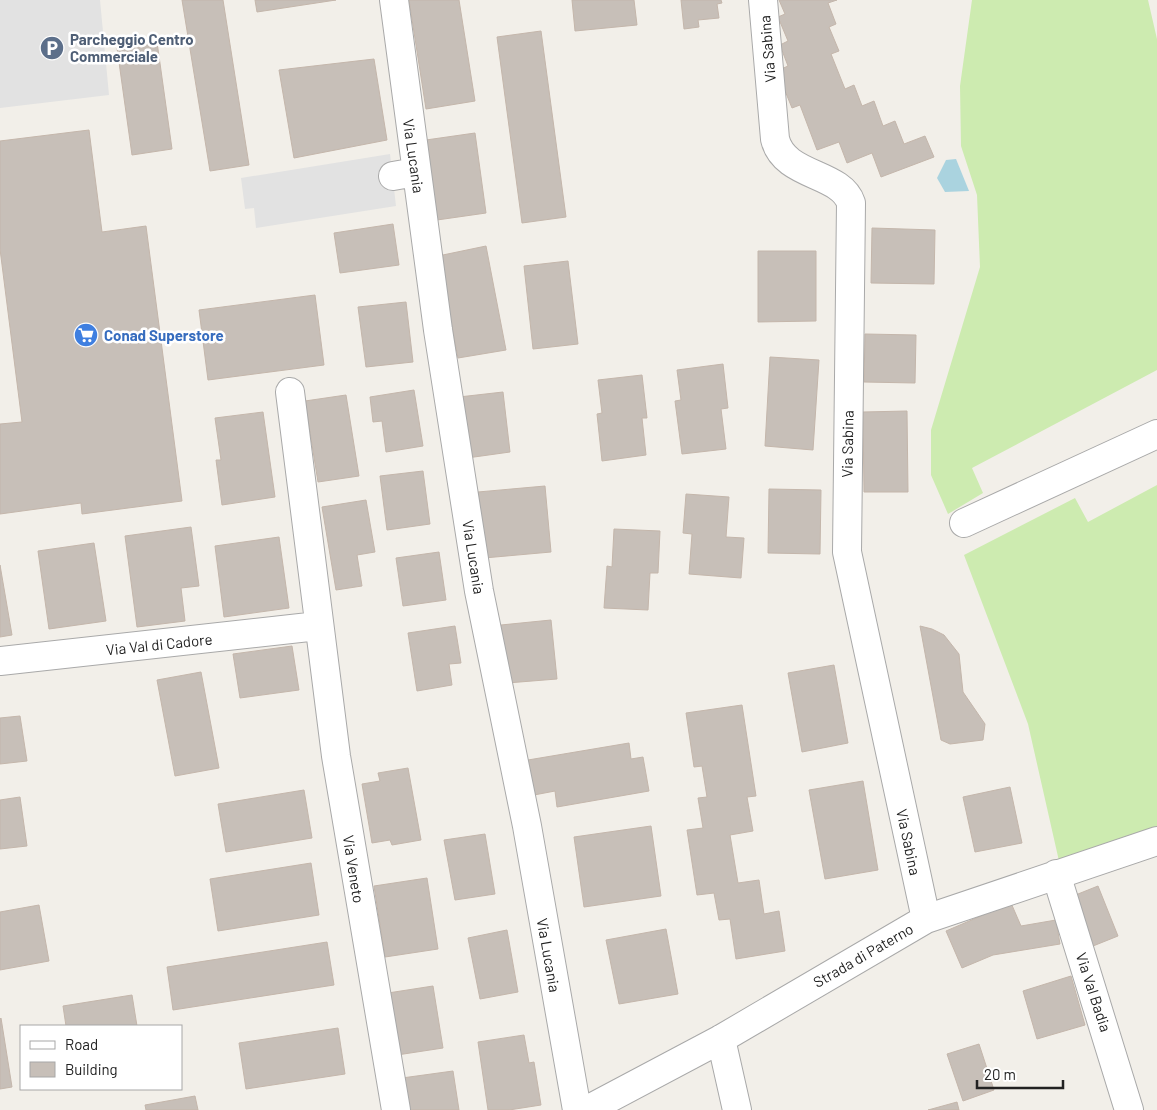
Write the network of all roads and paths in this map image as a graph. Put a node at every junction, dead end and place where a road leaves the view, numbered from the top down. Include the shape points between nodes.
1 (394, 0) edge
2 (763, 0) edge
3 (290, 392) dead end
4 (1157, 434) edge
5 (964, 523) dead end
6 (318, 626) junction
7 (0, 661) edge
8 (1157, 841) edge
9 (1056, 874) junction
10 (926, 919) junction
11 (720, 1039) junction
12 (396, 1110) edge
13 (577, 1110) edge
14 (587, 1110) edge
15 (737, 1110) edge
16 (1129, 1110) edge

1 - 13 street, Via Lucania via 405,174 438,330 479,591 527,826
2 - 10 street, Via Sabina via 778,148 796,165 843,190 851,203 847,552
3 - 6 street, Via Veneto
4 - 5 street
6 - 7 street, Via Val di Cadore
6 - 12 street, Via Veneto via 336,756
8 - 9 street, Strada di Paterno
9 - 10 street, Strada di Paterno
9 - 16 street, Via Val Badia
10 - 11 street, Strada di Paterno
11 - 14 street, Strada di Paterno
11 - 15 street

